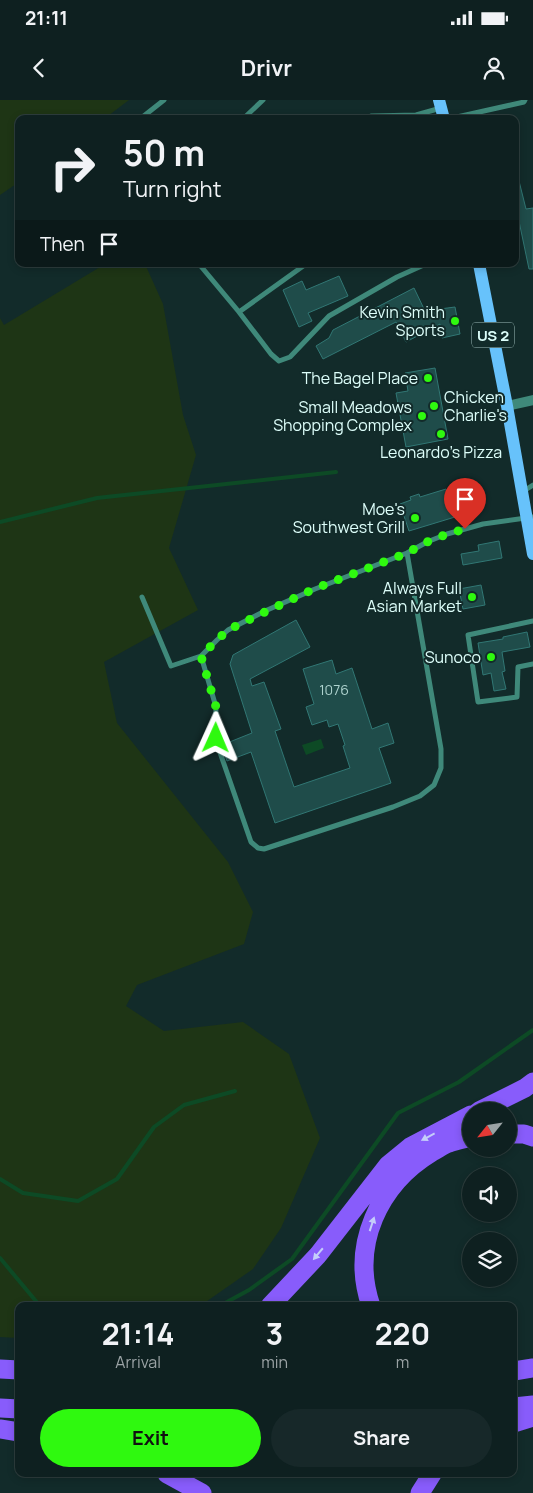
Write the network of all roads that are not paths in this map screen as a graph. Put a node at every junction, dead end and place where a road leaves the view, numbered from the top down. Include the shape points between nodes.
1 (164, 100) edge
2 (264, 100) edge
3 (525, 100) edge
4 (257, 102) edge
5 (443, 111) edge
6 (145, 115) edge
7 (246, 115) edge
8 (416, 115) edge
9 (202, 267) edge
10 (302, 267) edge
11 (420, 267) edge
12 (480, 267) edge
13 (239, 312) junction
14 (533, 400) edge
15 (507, 406) junction
16 (528, 489) edge
17 (530, 518) edge
18 (407, 553) junction
19 (533, 554) edge
20 (142, 597) dead end
21 (533, 621) edge
22 (201, 656) junction
23 (533, 664) edge
24 (533, 1082) edge
25 (497, 1102) edge
26 (462, 1120) edge
27 (518, 1134) edge
28 (533, 1137) edge
29 (462, 1139) edge
30 (274, 1302) edge
31 (370, 1302) edge
32 (533, 1368) edge
33 (0, 1369) edge
34 (15, 1370) edge
35 (517, 1370) edge
36 (533, 1405) edge
37 (517, 1407) edge
38 (0, 1408) edge
39 (15, 1409) edge
40 (533, 1417) edge
41 (517, 1422) edge
42 (0, 1429) edge
43 (15, 1431) edge
44 (173, 1477) edge
45 (430, 1477) edge
46 (202, 1493) edge
47 (420, 1493) edge

1 - 6 lane
2 - 4 lane
3 - 5 lane
4 - 7 lane
5 - 8 lane
9 - 13 lane
10 - 13 lane
11 - 13 lane via 330,316 285,360 274,358
12 - 15 main road, US 2
14 - 15 street
15 - 16 main road, US 2
16 - 17 main road, US 2
17 - 18 lane via 483,524 447,534
17 - 19 main road, US 2
18 - 22 lane via 314,589 228,630
18 - 22 lane via 442,749 441,768 434,785 420,796 264,849 258,848 251,842 216,738 216,707
20 - 22 lane via 171,666
21 - 23 lane via 468,635 478,702 517,697 518,667
24 - 25 highway
26 -> 30 highway via 410,1146 388,1165 318,1255
27 - 28 highway
31 -> 29 highway via 364,1274 365,1252 372,1223 384,1196 419,1160
32 - 35 highway
33 - 34 highway
36 - 37 highway
38 - 39 highway
40 - 41 highway
42 - 43 highway
44 - 46 highway
45 - 47 highway

